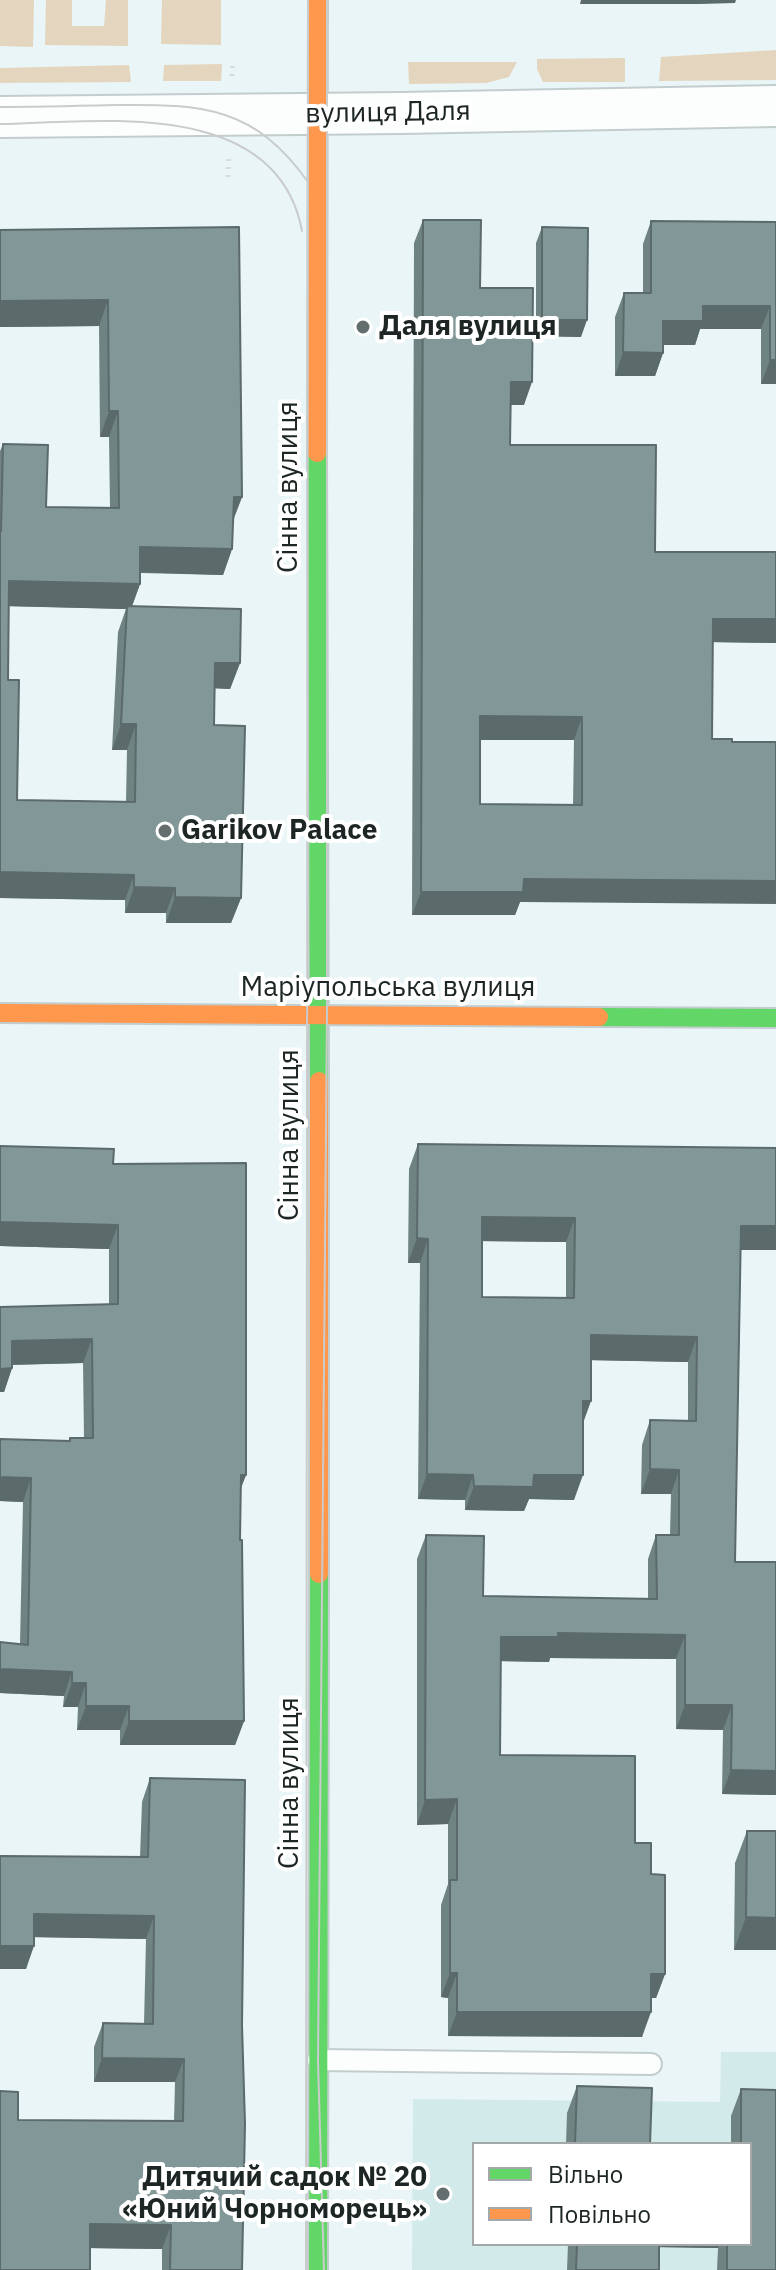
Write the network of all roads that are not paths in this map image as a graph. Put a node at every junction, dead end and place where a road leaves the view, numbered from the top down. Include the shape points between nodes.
1 (318, 0) edge
2 (776, 106) edge
3 (317, 114) junction
4 (0, 117) edge
5 (0, 1013) edge
6 (318, 1015) junction
7 (776, 1018) edge
8 (318, 2060) junction
9 (651, 2064) dead end
10 (318, 2270) edge

1 - 3 street, Сінна вулиця
2 - 3 street, вулиця Даля
3 - 4 street, вулиця Даля
3 - 6 street, Сінна вулиця
5 - 6 street, Маріупольська вулиця
6 - 7 street, Маріупольська вулиця
6 - 8 street, Сінна вулиця
8 - 9 lane
8 - 10 street, Сінна вулиця

